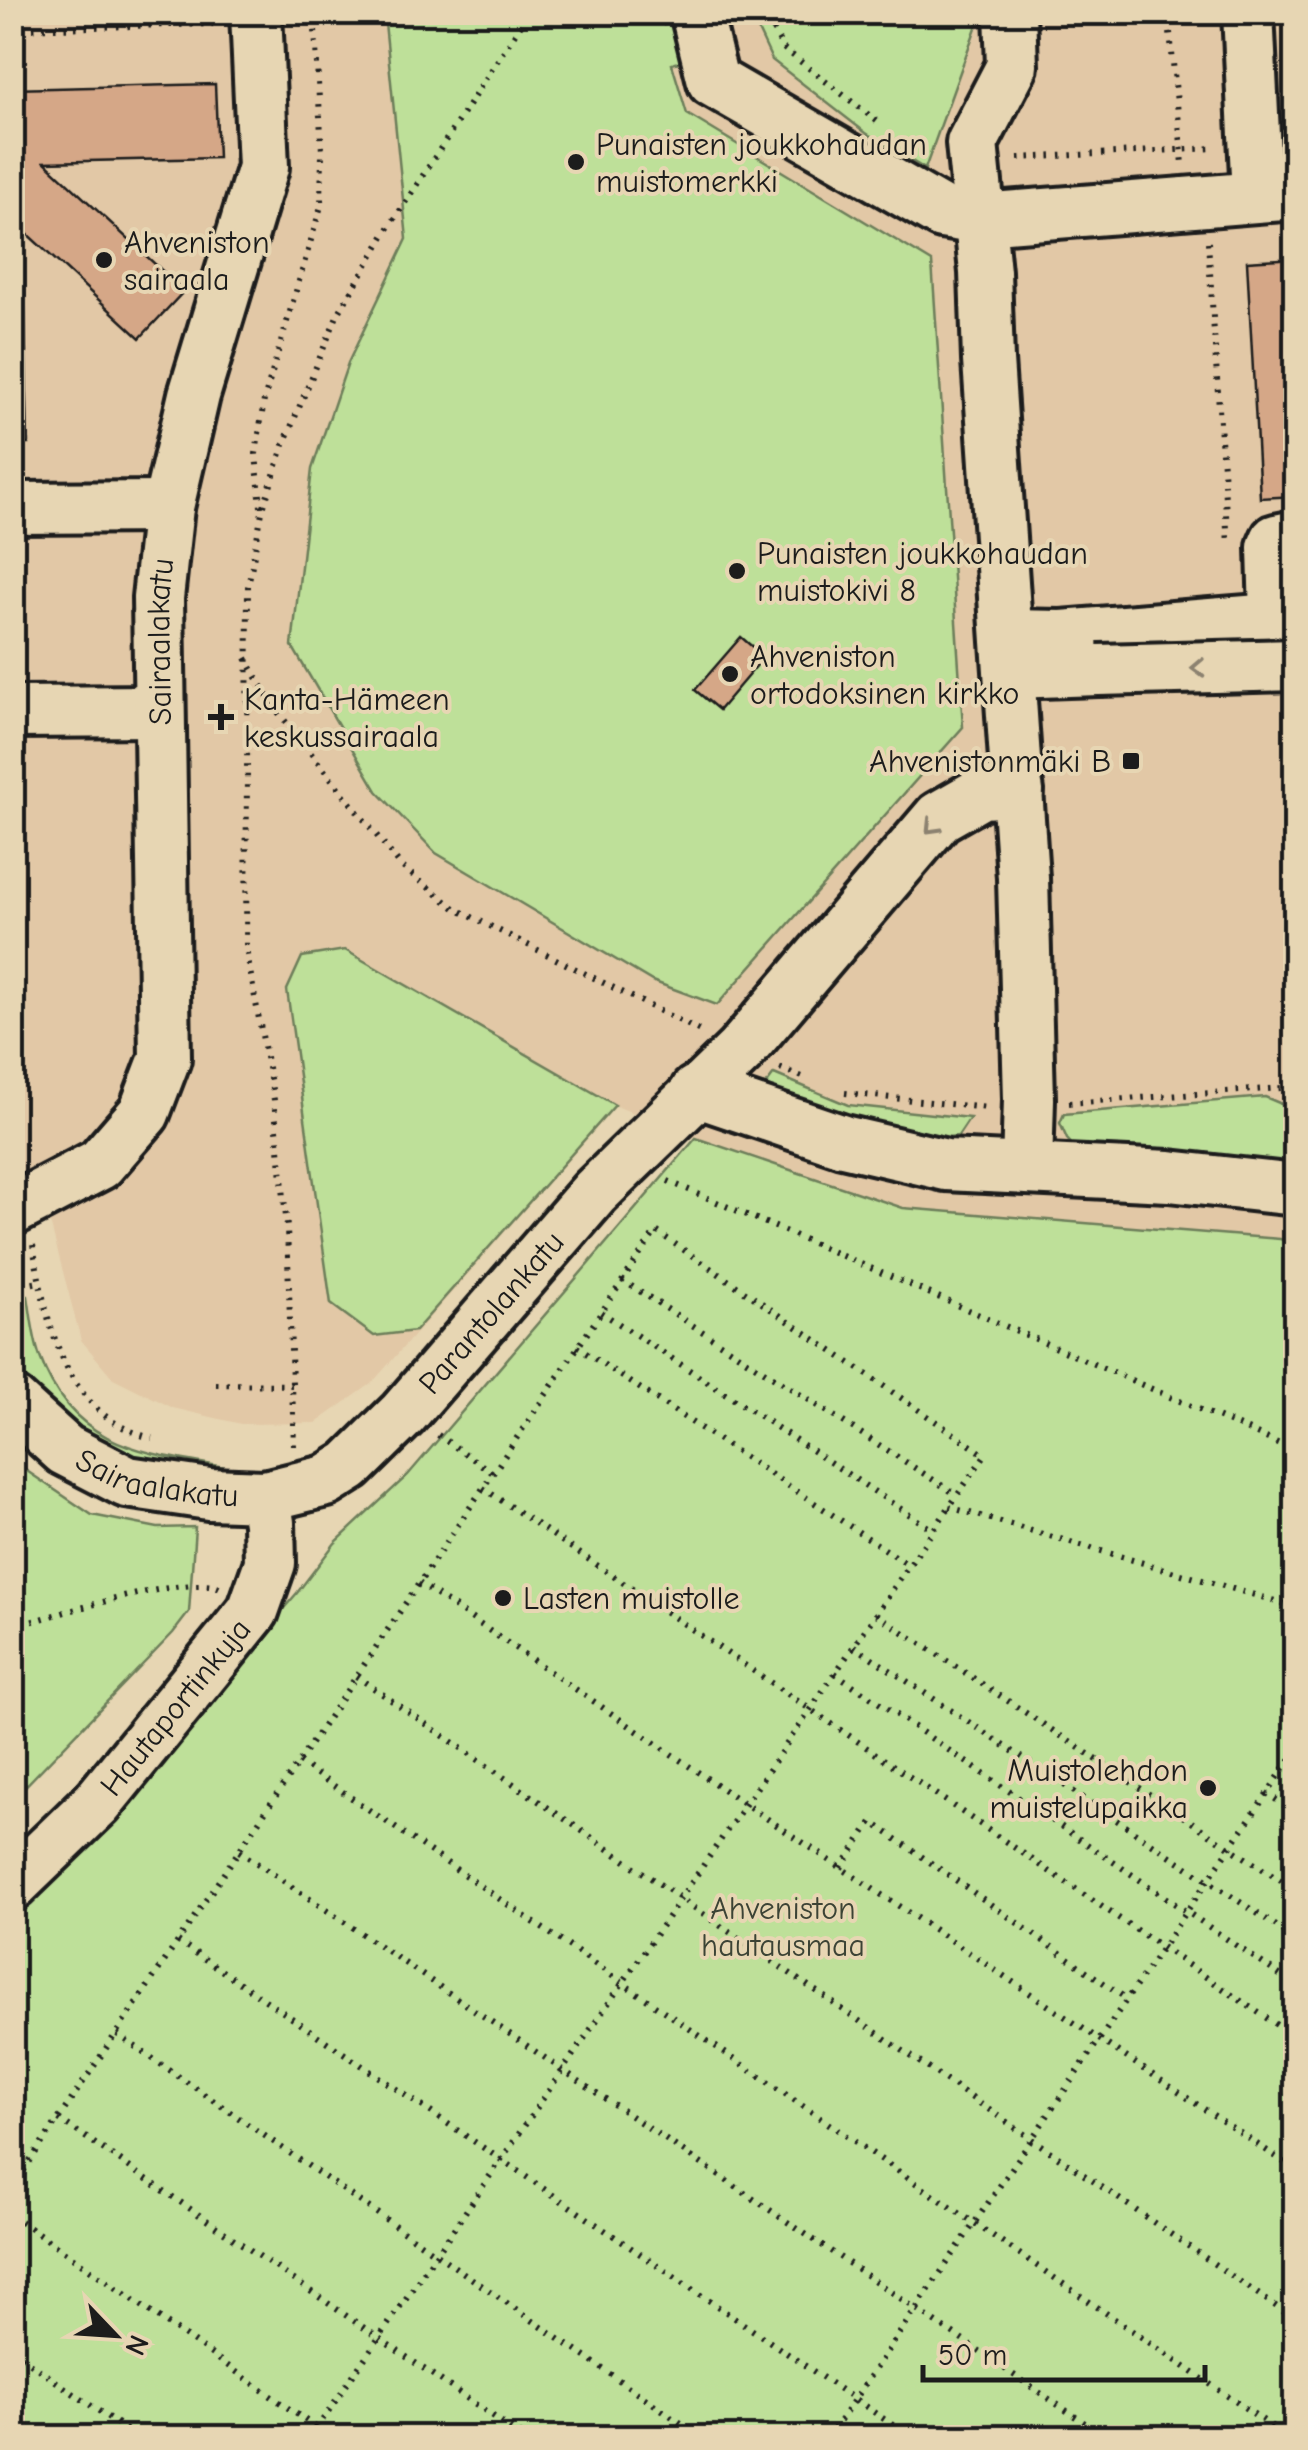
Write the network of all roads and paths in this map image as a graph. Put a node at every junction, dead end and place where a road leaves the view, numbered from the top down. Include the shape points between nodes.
1 (530, 12) edge
2 (696, 12) edge
3 (1010, 12) edge
4 (1168, 12) edge
5 (1248, 12) edge
6 (314, 17) edge
7 (256, 18) edge
8 (12, 29) edge
9 (1254, 146) junction
10 (1180, 150) junction
11 (974, 160) junction
12 (1276, 195) edge
13 (1191, 202) junction
14 (981, 220) junction
15 (12, 508) edge
16 (168, 508) junction
17 (262, 512) junction
18 (1296, 536) edge
19 (1228, 551) dead end
20 (1285, 618) edge
21 (1009, 654) junction
22 (245, 657) junction
23 (1296, 665) edge
24 (158, 711) junction
25 (12, 712) edge
26 (1018, 791) junction
27 (705, 1033) dead end
28 (696, 1092) junction
29 (1027, 1168) junction
30 (653, 1175) dead end
31 (1296, 1190) edge
32 (15, 1210) edge
33 (622, 1280) junction
34 (39, 1282) junction
35 (12, 1287) edge
36 (602, 1312) junction
37 (577, 1347) junction
38 (216, 1384) dead end
39 (294, 1384) junction
40 (12, 1402) edge
41 (429, 1429) dead end
42 (159, 1440) dead end
43 (1296, 1451) edge
44 (284, 1470) junction
45 (493, 1473) junction
46 (483, 1488) junction
47 (957, 1496) junction
48 (950, 1507) junction
49 (933, 1530) junction
50 (909, 1565) junction
51 (419, 1583) junction
52 (1296, 1606) edge
53 (253, 1611) junction
54 (876, 1614) junction
55 (12, 1627) edge
56 (854, 1646) junction
57 (835, 1673) junction
58 (356, 1676) junction
59 (810, 1710) junction
60 (1296, 1751) edge
61 (299, 1762) junction
62 (1292, 1762) edge
63 (1266, 1793) junction
64 (744, 1804) junction
65 (1296, 1812) edge
66 (1229, 1848) junction
67 (239, 1851) junction
68 (841, 1868) junction
69 (1208, 1880) junction
70 (12, 1886) edge
71 (1296, 1892) edge
72 (680, 1898) junction
73 (1186, 1912) junction
74 (1296, 1938) edge
75 (178, 1941) junction
76 (1162, 1947) junction
77 (622, 1983) junction
78 (1296, 1986) edge
79 (1127, 1999) junction
80 (117, 2034) junction
81 (1296, 2038) edge
82 (1099, 2039) junction
83 (562, 2070) junction
84 (59, 2119) junction
85 (1032, 2139) junction
86 (501, 2160) junction
87 (1296, 2170) edge
88 (12, 2188) edge
89 (12, 2215) edge
90 (974, 2223) junction
91 (436, 2254) junction
92 (916, 2308) junction
93 (1296, 2320) edge
94 (378, 2337) junction
95 (12, 2351) edge
96 (855, 2399) junction
97 (316, 2428) junction
98 (138, 2438) edge
99 (310, 2438) edge
100 (331, 2438) edge
101 (525, 2438) edge
102 (703, 2438) edge
103 (828, 2438) edge
104 (912, 2438) edge
105 (1107, 2438) edge
106 (1289, 2438) edge

1 - 17 path via 337,316
2 - 14 street via 713,81 942,213
3 - 11 street via 1012,66 972,142
4 - 10 path
5 - 9 street
6 - 7 path
6 - 17 path via 320,206 264,400 256,454
7 - 8 path
7 - 16 street, Sairaalakatu via 262,167
9 - 10 path
9 - 12 street
10 - 11 path
10 - 13 path
11 - 14 street
12 - 13 street
13 - 14 street
13 - 19 path via 1208,244
14 - 21 street
15 - 16 street
16 - 24 street, Sairaalakatu via 158,598
17 - 22 path via 248,586
18 - 20 street via 1276,540 1273,547
20 - 21 street via 1062,636
23 -> 21 street, bridge via 1098,670
21 - 26 street
22 - 27 path via 274,707 401,866 456,909
22 - 39 path via 246,949 274,1100
24 - 25 street
24 - 32 street, Sairaalakatu via 165,1058 144,1113 100,1164
26 -> 28 street, Parantolankatu via 981,793 938,817 740,1051
26 - 29 street
28 - 29 street via 842,1141 946,1165
28 - 44 street, Parantolankatu via 594,1192 374,1444 326,1480
29 - 31 street
30 - 43 path
32 - 34 path via 32,1245
33 - 36 path
33 - 47 path
33 - 47 path via 656,1231 985,1455
34 - 35 path
34 - 42 path via 53,1339 76,1387 100,1413
36 - 37 path
36 - 49 path
37 - 45 path
37 - 50 path
38 - 39 path
39 - 44 path
40 - 44 street, Sairaalakatu via 65,1450 127,1482 209,1494
41 - 45 path
44 - 53 street, Hautaportinkuja via 270,1563
45 - 46 path
46 - 51 path
46 - 59 path
47 - 48 path
48 - 49 path
48 - 52 path
49 - 50 path
50 - 54 path
51 - 58 path
51 - 64 path
53 - 55 path via 208,1582
53 - 70 street, Hautaportinkuja via 97,1803
54 - 56 path
54 - 66 path
56 - 57 path
56 - 69 path
57 - 59 path
57 - 73 path
58 - 61 path
58 - 72 path
59 - 64 path
59 - 76 path
60 - 62 path
61 - 67 path
61 - 77 path
62 - 63 path
63 - 65 path
63 - 66 path
64 - 68 path
64 - 72 path
66 - 69 path
66 - 71 path
67 - 75 path
67 - 83 path
68 - 79 path via 872,1822
68 - 82 path
69 - 73 path
69 - 74 path
72 - 77 path
72 - 85 path
73 - 76 path
73 - 78 path
75 - 80 path
75 - 86 path
76 - 79 path
76 - 81 path
77 - 83 path
77 - 90 path
79 - 82 path
80 - 84 path
80 - 91 path
82 - 85 path
82 - 87 path
83 - 86 path
83 - 92 path
84 - 88 path
84 - 94 path
85 - 90 path
85 - 93 path
86 - 91 path
86 - 96 path
89 - 97 path
90 - 92 path
90 - 106 path
91 - 94 path
91 - 102 path
92 - 96 path
92 - 105 path
94 - 97 path
94 - 101 path
95 - 98 path
96 - 103 path
96 - 104 path
97 - 99 path
97 - 100 path

